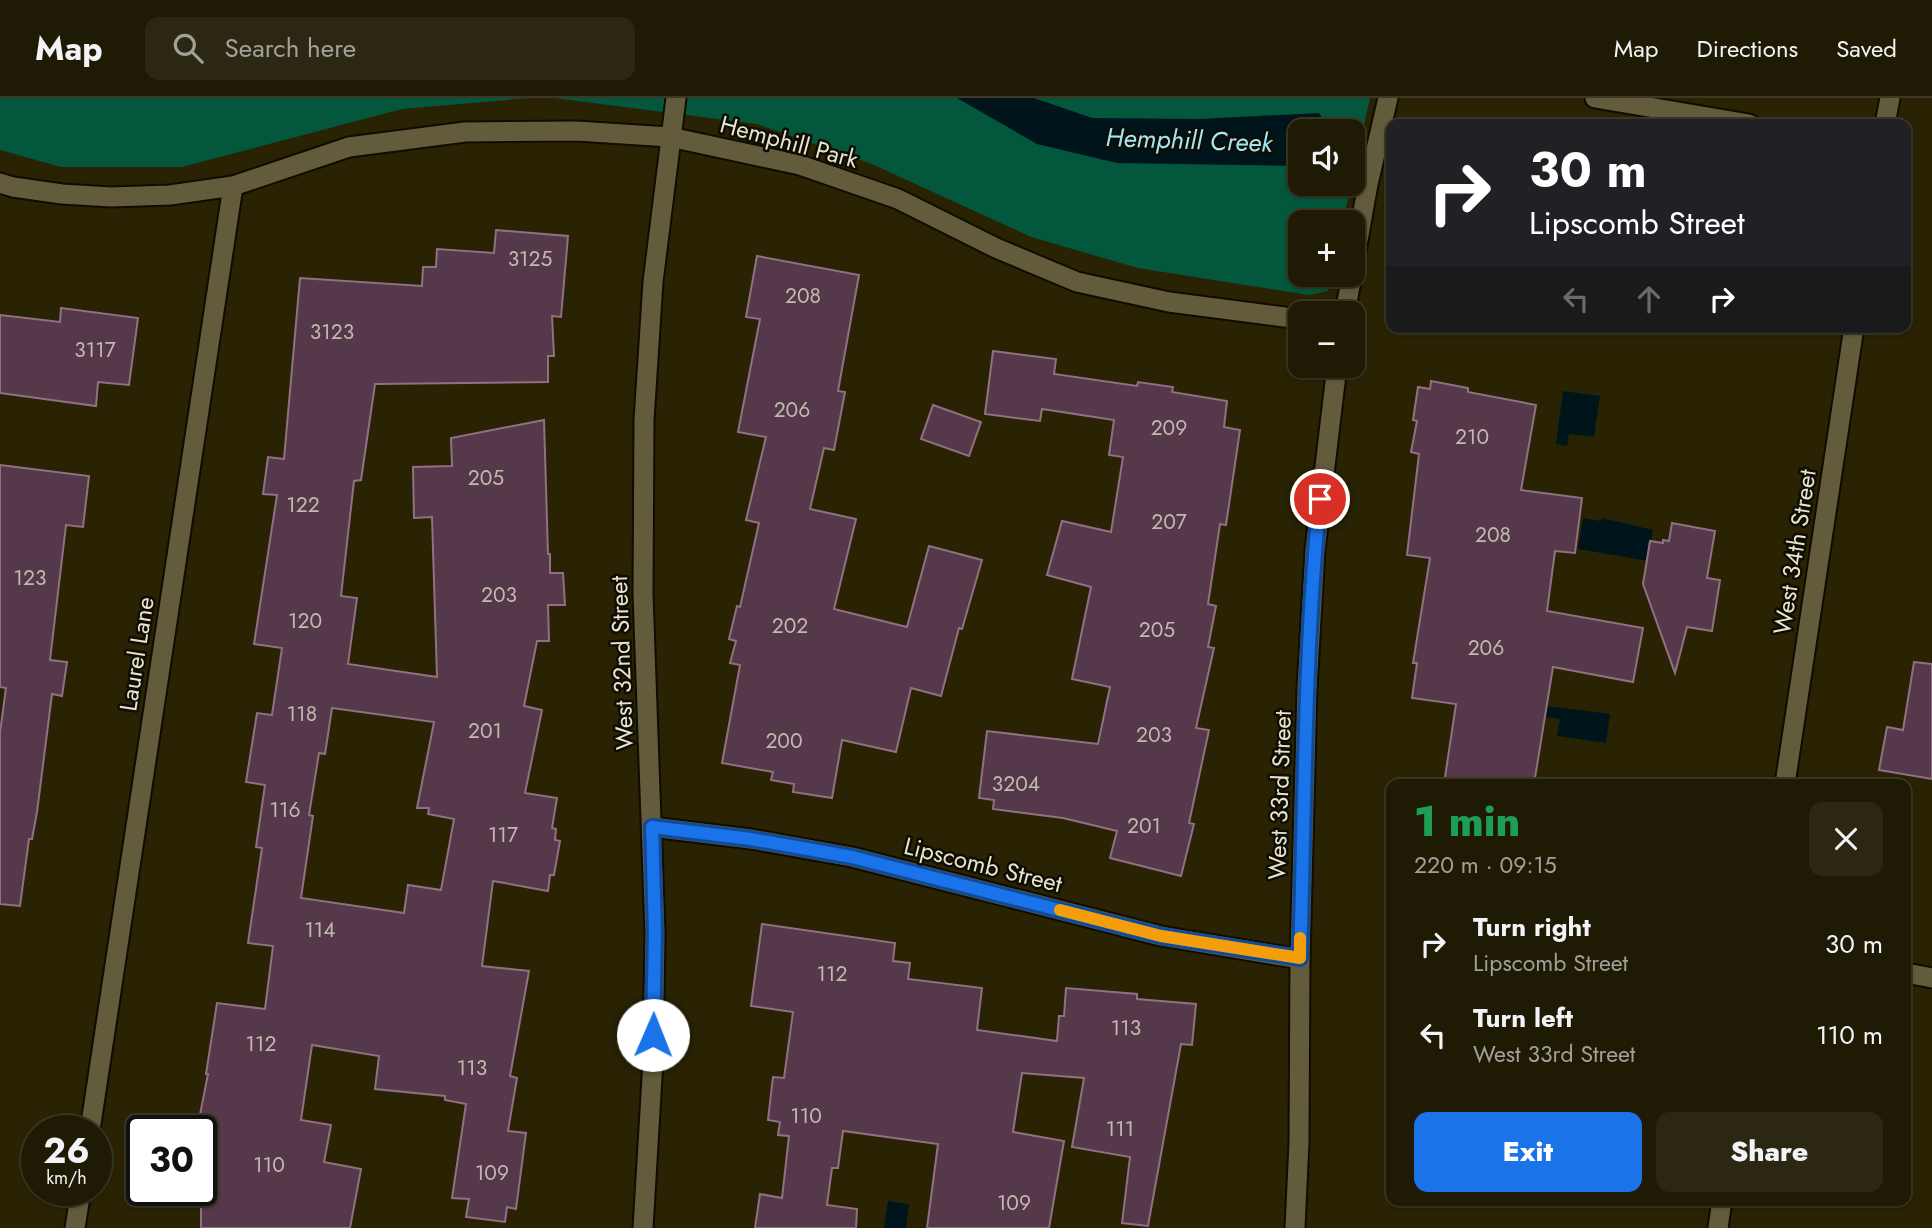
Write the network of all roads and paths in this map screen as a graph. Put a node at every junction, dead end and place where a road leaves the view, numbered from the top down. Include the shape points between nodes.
1 (676, 98) edge
2 (1595, 98) edge
3 (1889, 98) edge
4 (1386, 108) edge
5 (1719, 119) edge
6 (1886, 119) edge
7 (670, 137) junction
8 (0, 183) edge
9 (233, 186) junction
10 (1363, 210) edge
11 (1288, 317) edge
12 (1853, 333) edge
13 (1336, 378) edge
14 (1786, 779) edge
15 (652, 827) junction
16 (1300, 958) junction
17 (1911, 975) edge
18 (1932, 978) edge
19 (92, 1115) edge
20 (78, 1206) edge
21 (1721, 1206) edge
22 (75, 1228) edge
23 (643, 1228) edge
24 (1295, 1228) edge
25 (1717, 1228) edge

1 - 7 street, West 32nd Street
2 - 5 street
3 - 6 street
4 - 10 street
7 - 9 street, Hemphill Park via 576,131 465,132 349,146
7 - 11 street, Hemphill Park via 800,165 898,199 1077,282 1169,302
7 - 15 street, West 32nd Street via 653,282 645,419 643,594
8 - 9 street, Hemphill Park via 111,197
9 - 19 street, Laurel Lane
12 - 14 street, West 34th Street
13 - 16 street, West 33rd Street via 1314,558
15 - 16 street, Lipscomb Street via 852,857 1161,936
15 - 23 street, West 32nd Street via 653,1061
16 - 24 street, West 33rd Street
17 - 18 street
20 - 22 street
21 - 25 street

